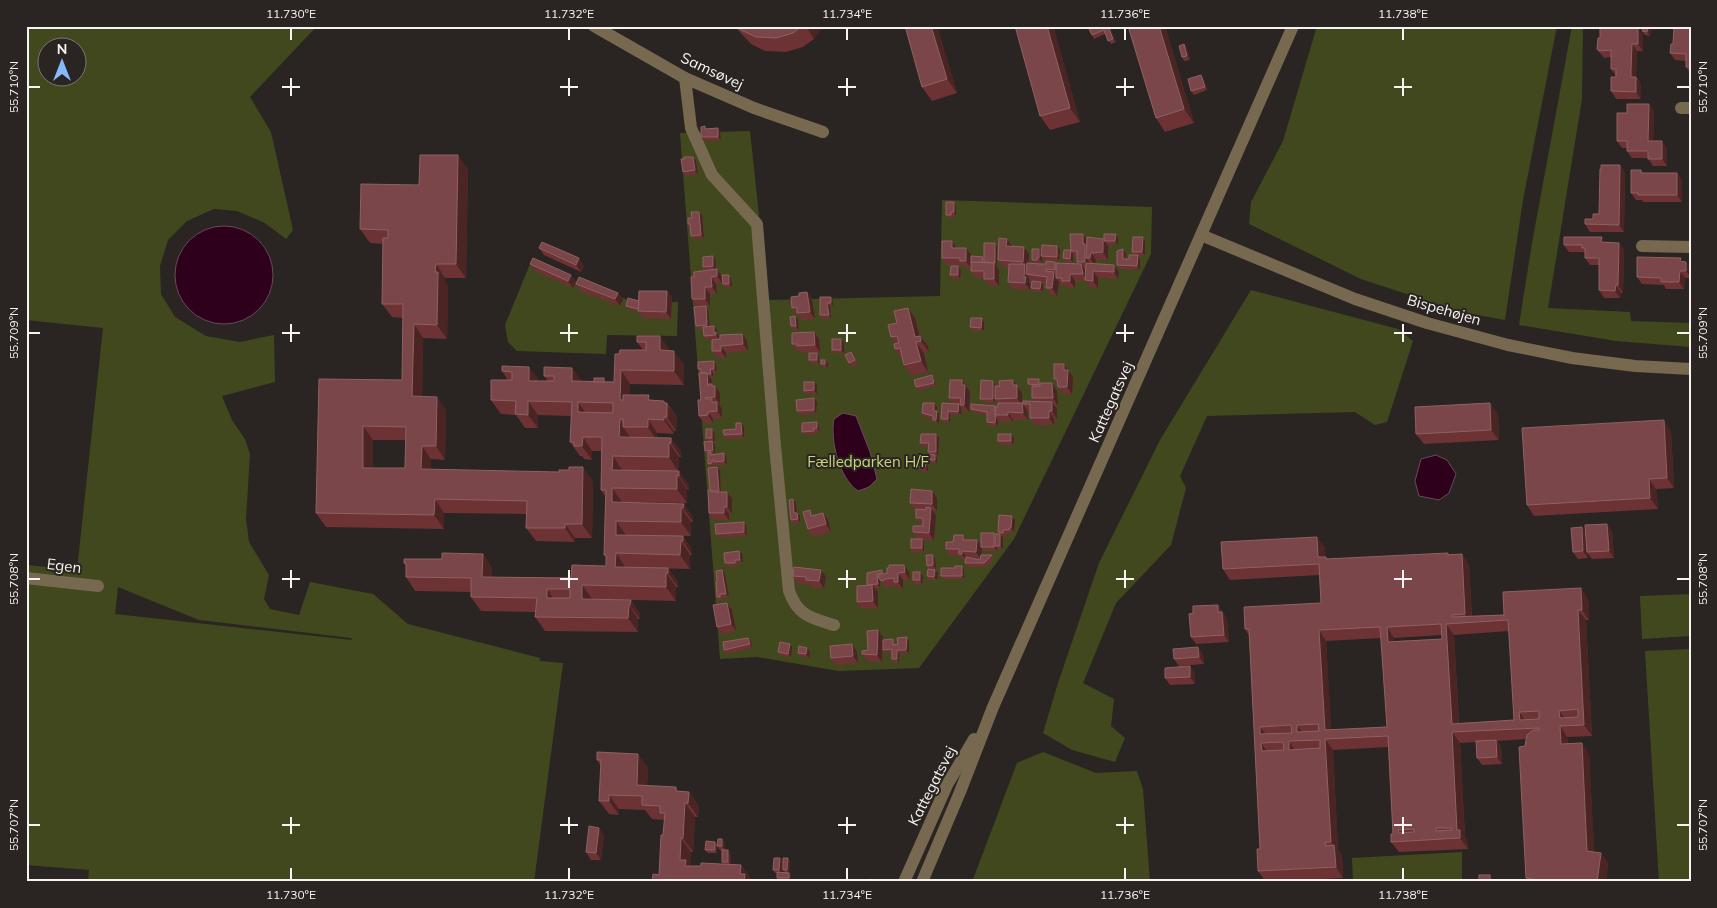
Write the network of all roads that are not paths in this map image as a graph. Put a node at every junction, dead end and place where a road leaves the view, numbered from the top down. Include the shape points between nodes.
1 (594, 26) edge
2 (1293, 26) edge
3 (685, 78) junction
4 (823, 132) dead end
5 (1201, 235) junction
6 (1642, 246) dead end
7 (1691, 247) edge
8 (1691, 369) edge
9 (26, 578) edge
10 (98, 586) dead end
11 (834, 625) dead end
12 (993, 707) junction
13 (904, 882) edge
14 (922, 882) edge

1 - 3 street, Samsøvej
2 - 5 street, Kattegatsvej
3 - 4 street, Samsøvej via 754,108
3 - 11 street via 691,128 712,175 757,224 789,591 803,613
5 - 8 street, Bispehøjen via 1355,299 1427,323 1572,358
5 - 12 street, Kattegatsvej
6 - 7 street
9 - 10 street, Egen
12 - 13 street, Kattegatsvej via 947,785
12 - 14 street, Kattegatsvej

